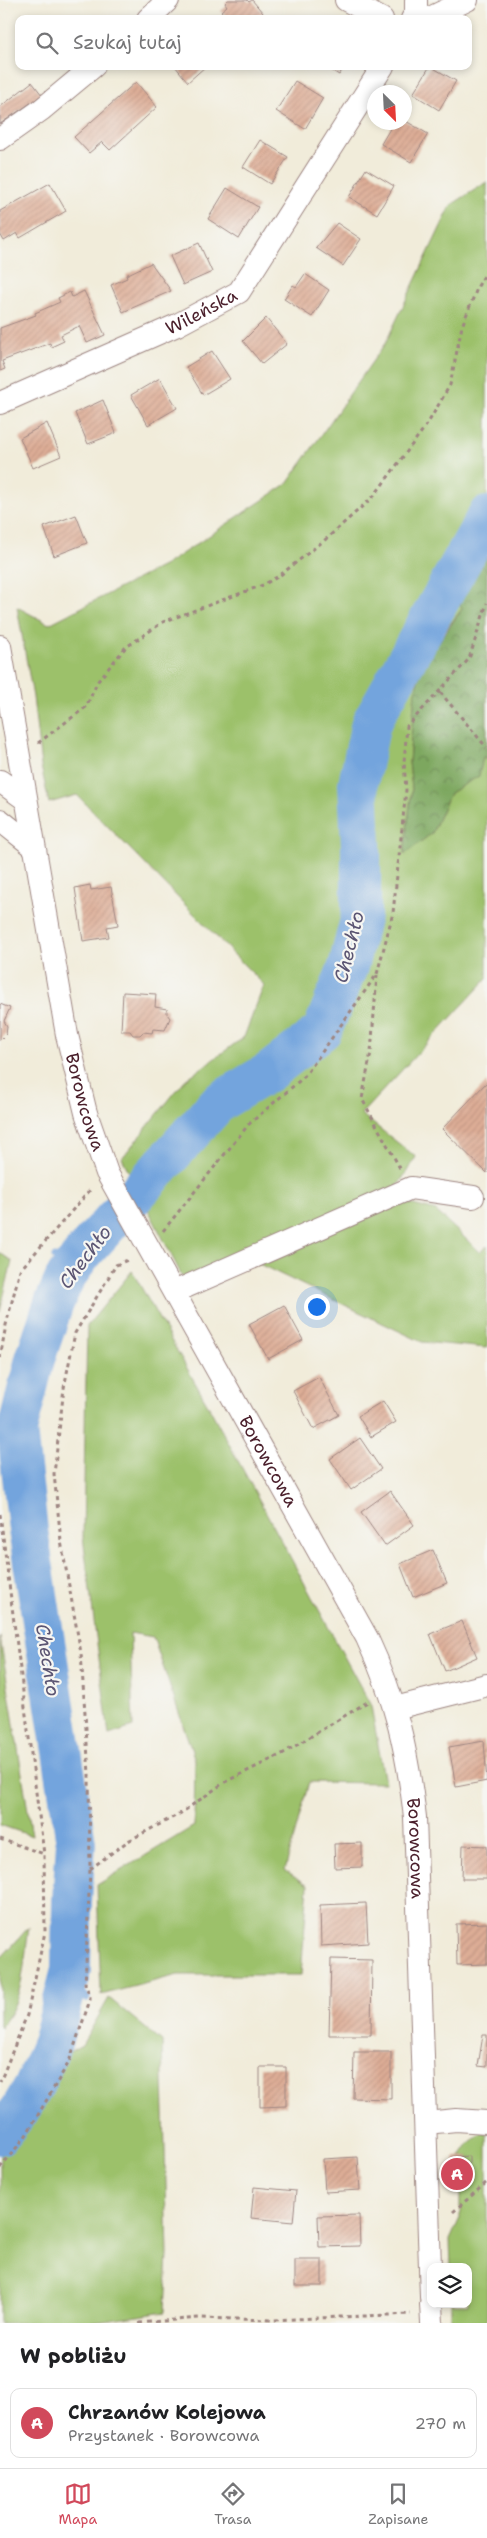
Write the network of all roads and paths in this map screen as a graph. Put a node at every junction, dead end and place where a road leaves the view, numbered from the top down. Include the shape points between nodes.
1 (168, 0) edge
2 (346, 0) edge
3 (416, 0) edge
4 (467, 0) edge
5 (152, 15) edge
6 (374, 15) edge
7 (415, 15) edge
8 (436, 15) edge
9 (89, 70) edge
10 (379, 70) edge
11 (0, 139) edge
12 (487, 271) edge
13 (0, 402) edge
14 (487, 603) edge
15 (0, 647) edge
16 (440, 692) junction
17 (34, 746) dead end
18 (487, 748) edge
19 (0, 781) edge
20 (26, 805) junction
21 (0, 813) edge
22 (0, 820) edge
23 (34, 847) junction
24 (377, 974) junction
25 (107, 1173) junction
26 (411, 1188) junction
27 (473, 1197) dead end
28 (154, 1242) junction
29 (174, 1292) junction
30 (0, 1358) edge
31 (0, 1514) edge
32 (487, 1684) edge
33 (392, 1698) junction
34 (0, 1839) edge
35 (44, 1854) junction
36 (90, 1869) junction
37 (0, 2082) edge
38 (487, 2122) edge
39 (426, 2123) junction
40 (0, 2168) edge
41 (487, 2182) edge
42 (453, 2212) dead end
43 (431, 2309) edge
44 (199, 2318) junction
45 (274, 2322) edge
46 (139, 2323) edge
47 (200, 2323) edge

1 - 5 street
2 - 6 street
3 - 7 street
4 - 8 street
9 - 11 street
10 - 13 street, Wileńska via 239,292 178,325
12 - 17 path via 462,326 450,386 428,423 374,496 280,576 163,622 125,648 98,680 86,707
14 - 16 path via 469,659
15 - 20 street, Borowcowa
16 - 18 path
16 - 24 path via 407,726 406,790 393,913
19 - 20 street
20 - 21 street
20 - 23 street, Borowcowa
22 - 23 street
23 - 25 street, Borowcowa via 67,1035 86,1113
24 - 26 path via 371,1052 362,1099
24 - 28 path via 305,1076 249,1124
25 - 28 street, Borowcowa via 135,1227
25 - 30 path via 20,1270
26 - 27 street
26 - 29 street
28 - 29 street, Borowcowa
28 - 36 path via 116,1265 75,1334 64,1388 54,1474 81,1653 89,1774
29 - 33 street, Borowcowa via 367,1638
31 - 35 path
32 - 33 street
33 - 36 path via 347,1716 225,1782 181,1813 128,1841
33 - 39 street, Borowcowa via 409,1762 415,1816
34 - 35 path
35 - 37 path via 45,1932 27,2015
36 - 40 path via 85,1986 90,2000 69,2062 25,2137
38 - 39 street via 456,2120
39 - 43 street, Borowcowa
41 - 42 path
43 - 45 path
44 - 45 path
44 - 46 path
44 - 47 path

